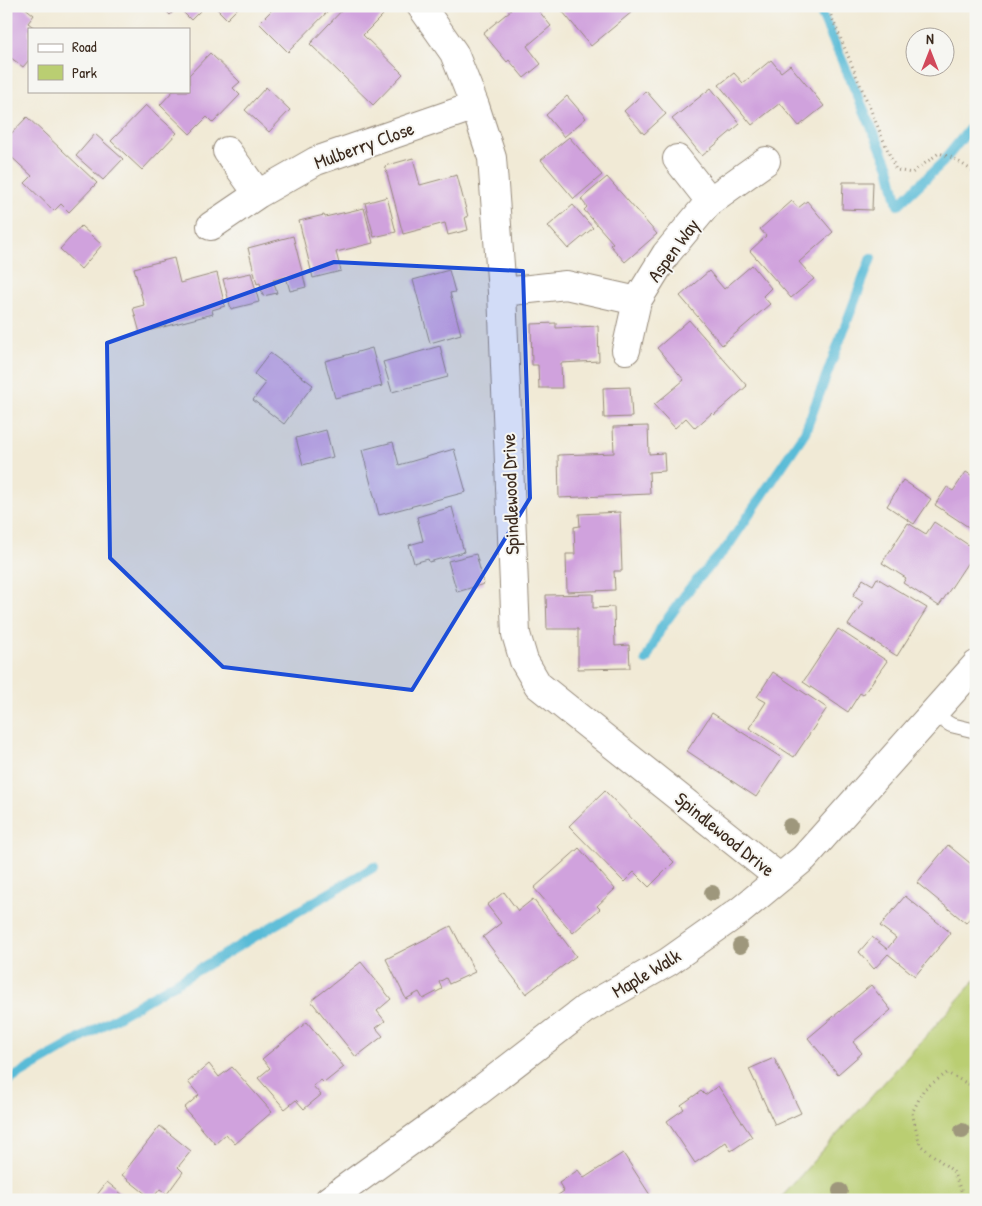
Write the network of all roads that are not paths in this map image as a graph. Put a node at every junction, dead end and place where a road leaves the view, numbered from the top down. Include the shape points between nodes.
1 (421, 6) edge
2 (475, 106) junction
3 (228, 151) dead end
4 (677, 159) dead end
5 (766, 161) dead end
6 (258, 194) junction
7 (710, 201) junction
8 (211, 226) dead end
9 (502, 292) junction
10 (637, 301) junction
11 (626, 350) dead end
12 (976, 665) edge
13 (932, 713) junction
14 (976, 731) edge
15 (780, 878) junction
16 (329, 1200) edge

1 - 2 street, Spindlewood Drive via 454,53
2 - 6 street, Mulberry Close via 316,161
2 - 9 street, Spindlewood Drive via 492,158
3 - 6 street
4 - 7 street, Aspen Way
5 - 7 street, Aspen Way
6 - 8 street, Mulberry Close
7 - 10 street, Aspen Way via 666,254
9 - 10 street, Aspen Way via 566,285
9 - 15 street, Spindlewood Drive via 516,634 524,661 538,684
10 - 11 street, Aspen Way
12 - 13 street, Maple Walk
13 - 14 lane via 951,725
13 - 15 street, Maple Walk via 804,858
15 - 16 street, Maple Walk via 668,962 585,1009 466,1101

